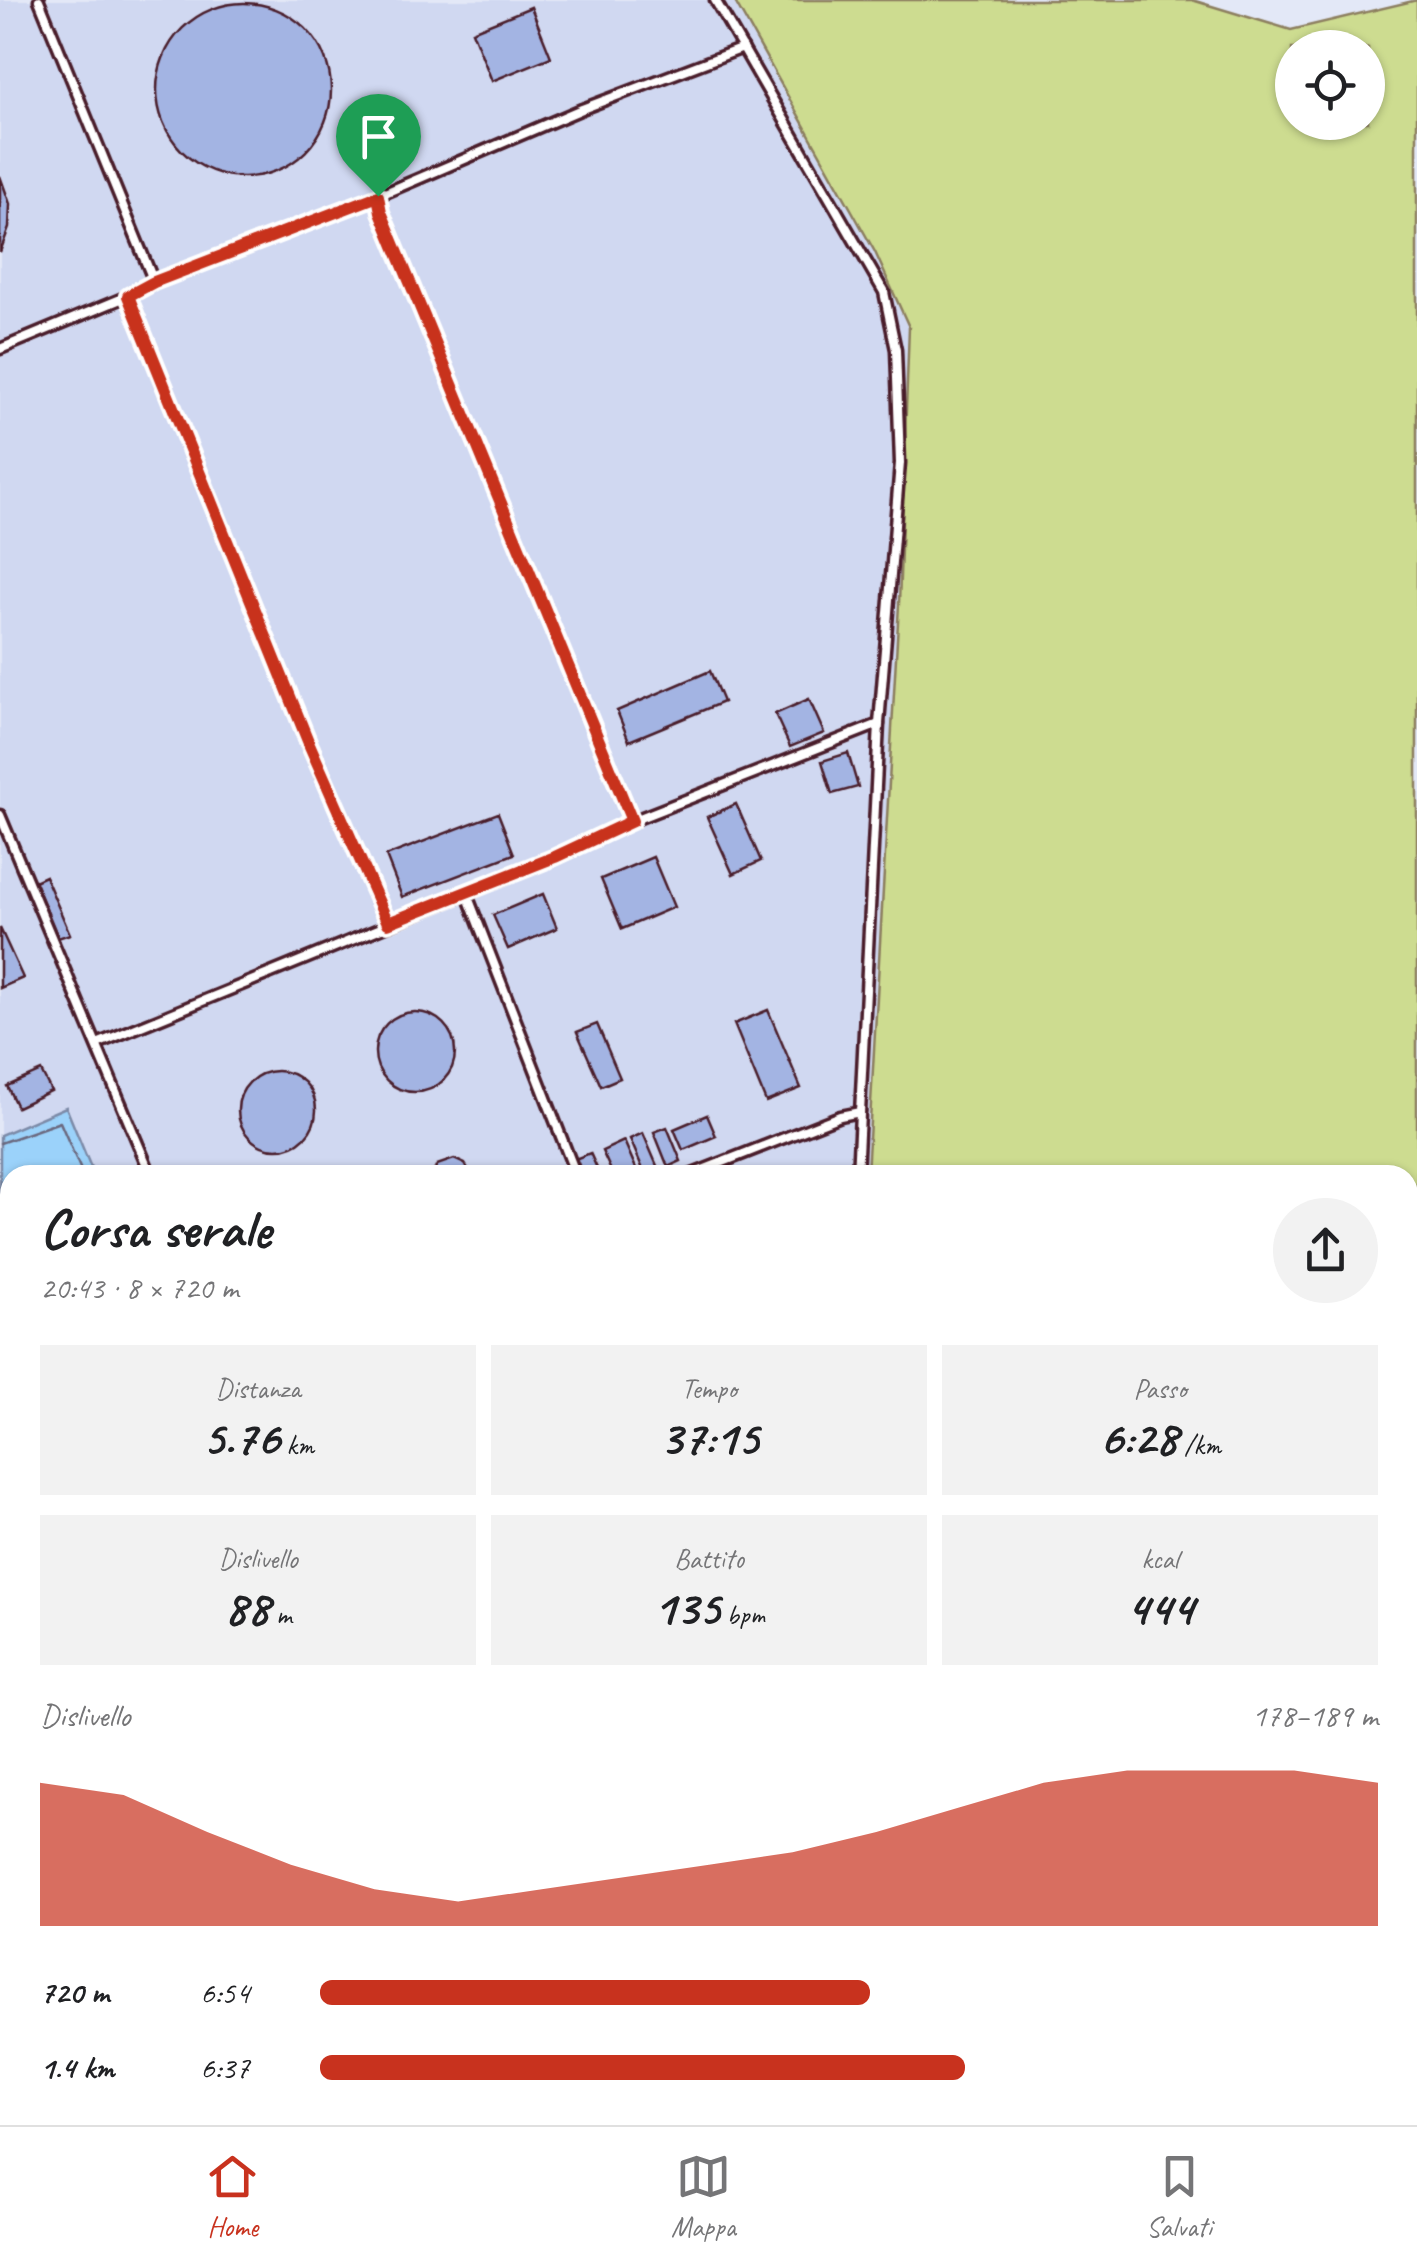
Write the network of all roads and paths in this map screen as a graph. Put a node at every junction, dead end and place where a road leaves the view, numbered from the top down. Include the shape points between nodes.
1 (39, 0) edge
2 (715, 0) edge
3 (743, 48) junction
4 (378, 196) junction
5 (154, 282) junction
6 (128, 296) junction
7 (0, 349) edge
8 (879, 724) junction
9 (0, 815) edge
10 (632, 821) junction
11 (466, 892) junction
12 (388, 923) junction
13 (98, 1044) junction
14 (860, 1112) junction
15 (147, 1165) edge
16 (572, 1165) edge
17 (715, 1165) edge
18 (857, 1165) edge

1 - 5 lane
2 - 3 lane
3 - 4 lane
3 - 8 lane via 884,292 896,350 900,463
4 - 5 lane
4 - 10 lane
5 - 6 lane
6 - 7 lane
6 - 12 lane
8 - 10 lane
8 - 14 lane
9 - 13 lane
10 - 11 lane
11 - 12 lane
11 - 16 lane
12 - 13 lane
13 - 15 lane
14 - 17 lane
14 - 18 lane

